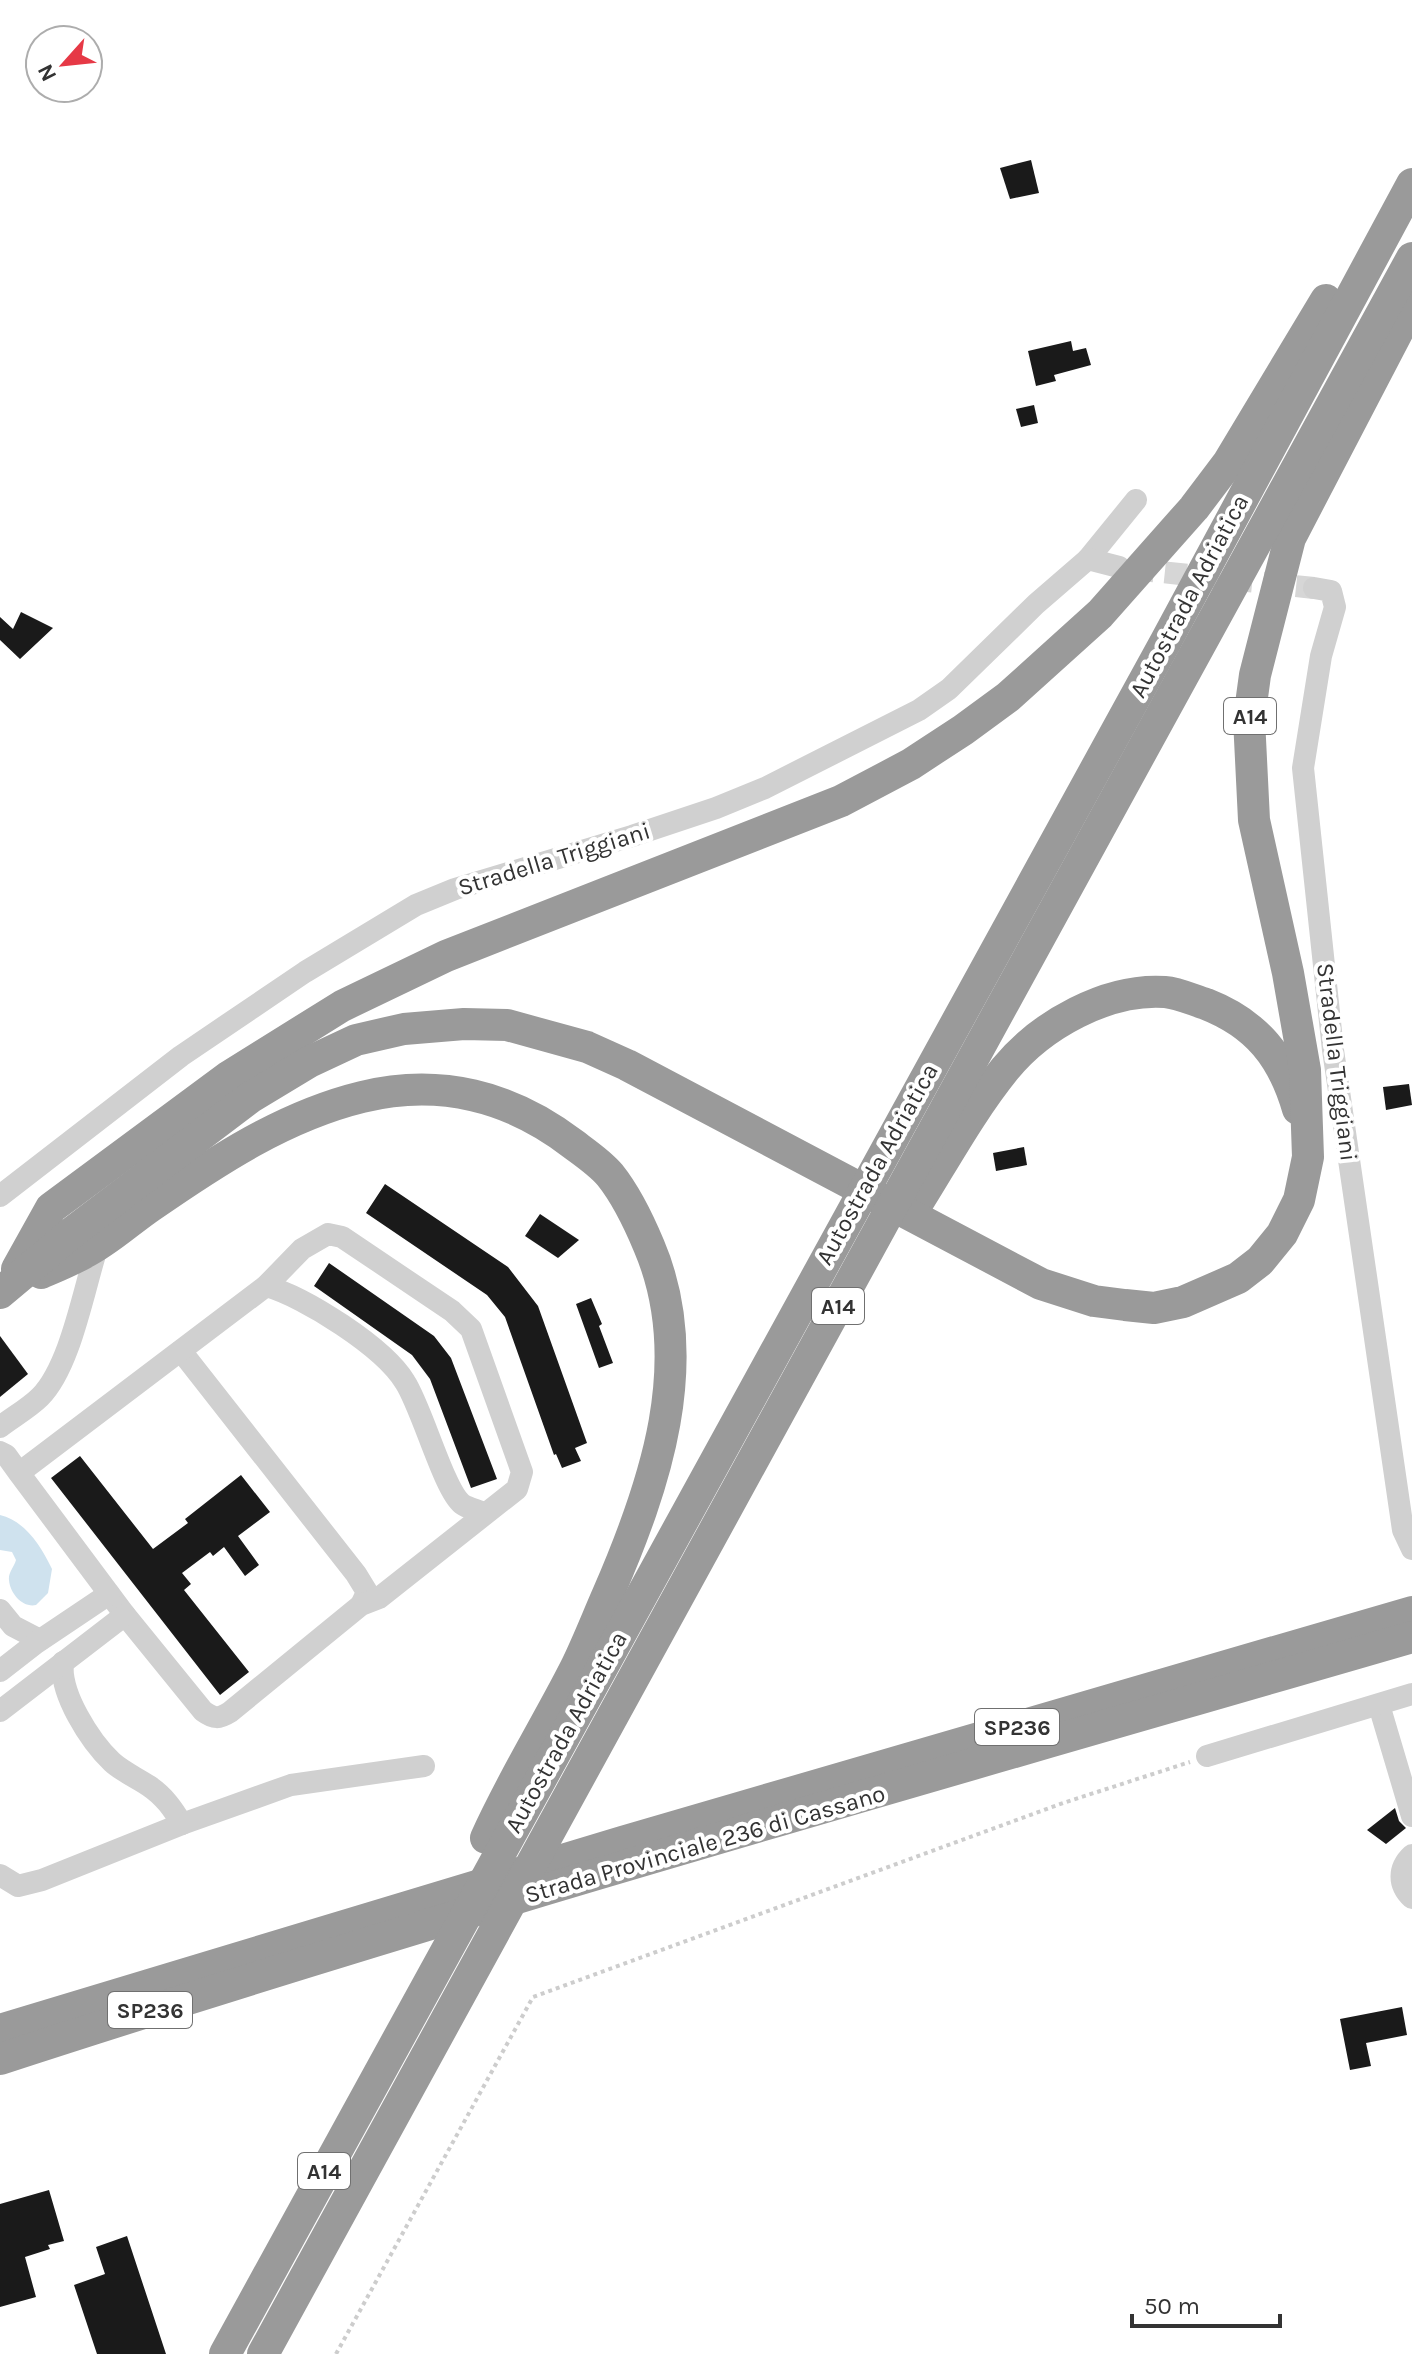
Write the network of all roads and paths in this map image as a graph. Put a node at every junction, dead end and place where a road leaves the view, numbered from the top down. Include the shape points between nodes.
1 (1412, 168) edge
2 (1412, 184) edge
3 (1412, 258) edge
4 (1412, 304) edge
5 (1136, 500) dead end
6 (1088, 559) junction
7 (1119, 567) tunnel mouth
8 (1314, 588) dead end
9 (1308, 1157) junction
10 (0, 1196) edge
11 (98, 1245) junction
12 (266, 1286) junction
13 (3, 1291) edge
14 (181, 1351) junction
15 (0, 1427) edge
16 (0, 1452) edge
17 (19, 1473) junction
18 (739, 1488) junction
19 (484, 1513) junction
20 (1412, 1549) edge
21 (109, 1594) junction
22 (361, 1605) junction
23 (0, 1610) edge
24 (1412, 1612) edge
25 (125, 1615) junction
26 (1412, 1637) edge
27 (40, 1640) junction
28 (63, 1662) junction
29 (0, 1671) edge
30 (1412, 1694) edge
31 (1379, 1705) junction
32 (0, 1711) edge
33 (1207, 1756) joint
34 (424, 1766) dead end
35 (1412, 1816) edge
36 (182, 1824) junction
37 (625, 1853) junction
38 (1412, 1855) edge
39 (0, 1875) edge
40 (1412, 1898) edge
41 (298, 1952) junction
42 (425, 1990) junction
43 (0, 2027) edge
44 (0, 2059) edge
45 (225, 2354) edge
46 (263, 2354) edge
47 (336, 2354) edge

1 - 13 highway via 1228,463 1194,508 1100,614 1008,697 911,764 841,801 446,956 280,1042 51,1208
2 - 42 highway, Autostrada Adriatica / A14
3 - 18 highway, Autostrada Adriatica / A14
4 - 9 highway, A14 via 1290,538 1251,704 1254,820 1297,1020
5 - 6 street, Stradella Triggiani
6 - 7 street
6 - 10 street, Stradella Triggiani via 949,689 919,710 716,808 416,905 181,1056
8 - 20 street, Stradella Triggiani via 1331,591 1335,607 1321,656 1303,768 1333,1050 1403,1530
9 - 13 highway, A14 via 1299,1200 1282,1234 1238,1278 1183,1302 1154,1308 1094,1301 1041,1284 961,1244 672,1086 587,1047 507,1025 404,1029 356,1040 251,1097
9 - 18 highway, A14 via 1294,1095 1276,1057 1248,1025 1219,1009 1153,993 1101,1000 1055,1025 1007,1066 985,1095
11 - 13 highway, A14
11 - 15 street via 53,1380 40,1397
11 - 42 highway, A14 via 196,1175 272,1130 364,1096 416,1089 468,1092 519,1109 552,1128 609,1174 641,1227 660,1272 669,1314 670,1388 656,1471 575,1669 505,1796 457,1901
12 - 14 street
12 - 19 street via 317,1307 391,1363 405,1381 461,1503
12 - 19 street via 302,1249 328,1234 342,1237 471,1329 522,1472 517,1489
14 - 17 street
14 - 22 street via 356,1574 367,1592
16 - 17 street
17 - 21 street
18 - 46 highway, Autostrada Adriatica / A14
19 - 22 street via 379,1598
21 - 25 street
21 - 27 street
22 - 25 street via 221,1718 203,1711
23 - 27 street via 13,1626
24 - 37 highway, Strada Provinciale 236 di Cassano / SP236
25 - 28 street
26 - 37 highway, Strada Provinciale 236 di Cassano / SP236
27 - 29 street
28 - 32 street
28 - 36 street via 66,1691 95,1741 112,1762 169,1804
30 - 31 street
31 - 33 street
31 - 35 street
33 - 47 path via 1063,1803 533,1997
34 - 36 street via 291,1785
36 - 39 street via 42,1880 18,1886
37 - 41 highway, Strada Provinciale 236 di Cassano / SP236
38 - 40 street via 1401,1873
41 - 43 highway, Strada Provinciale 236 di Cassano / SP236
41 - 44 highway, Strada Provinciale 236 di Cassano / SP236 via 213,1990
42 - 45 highway, Autostrada Adriatica / A14

